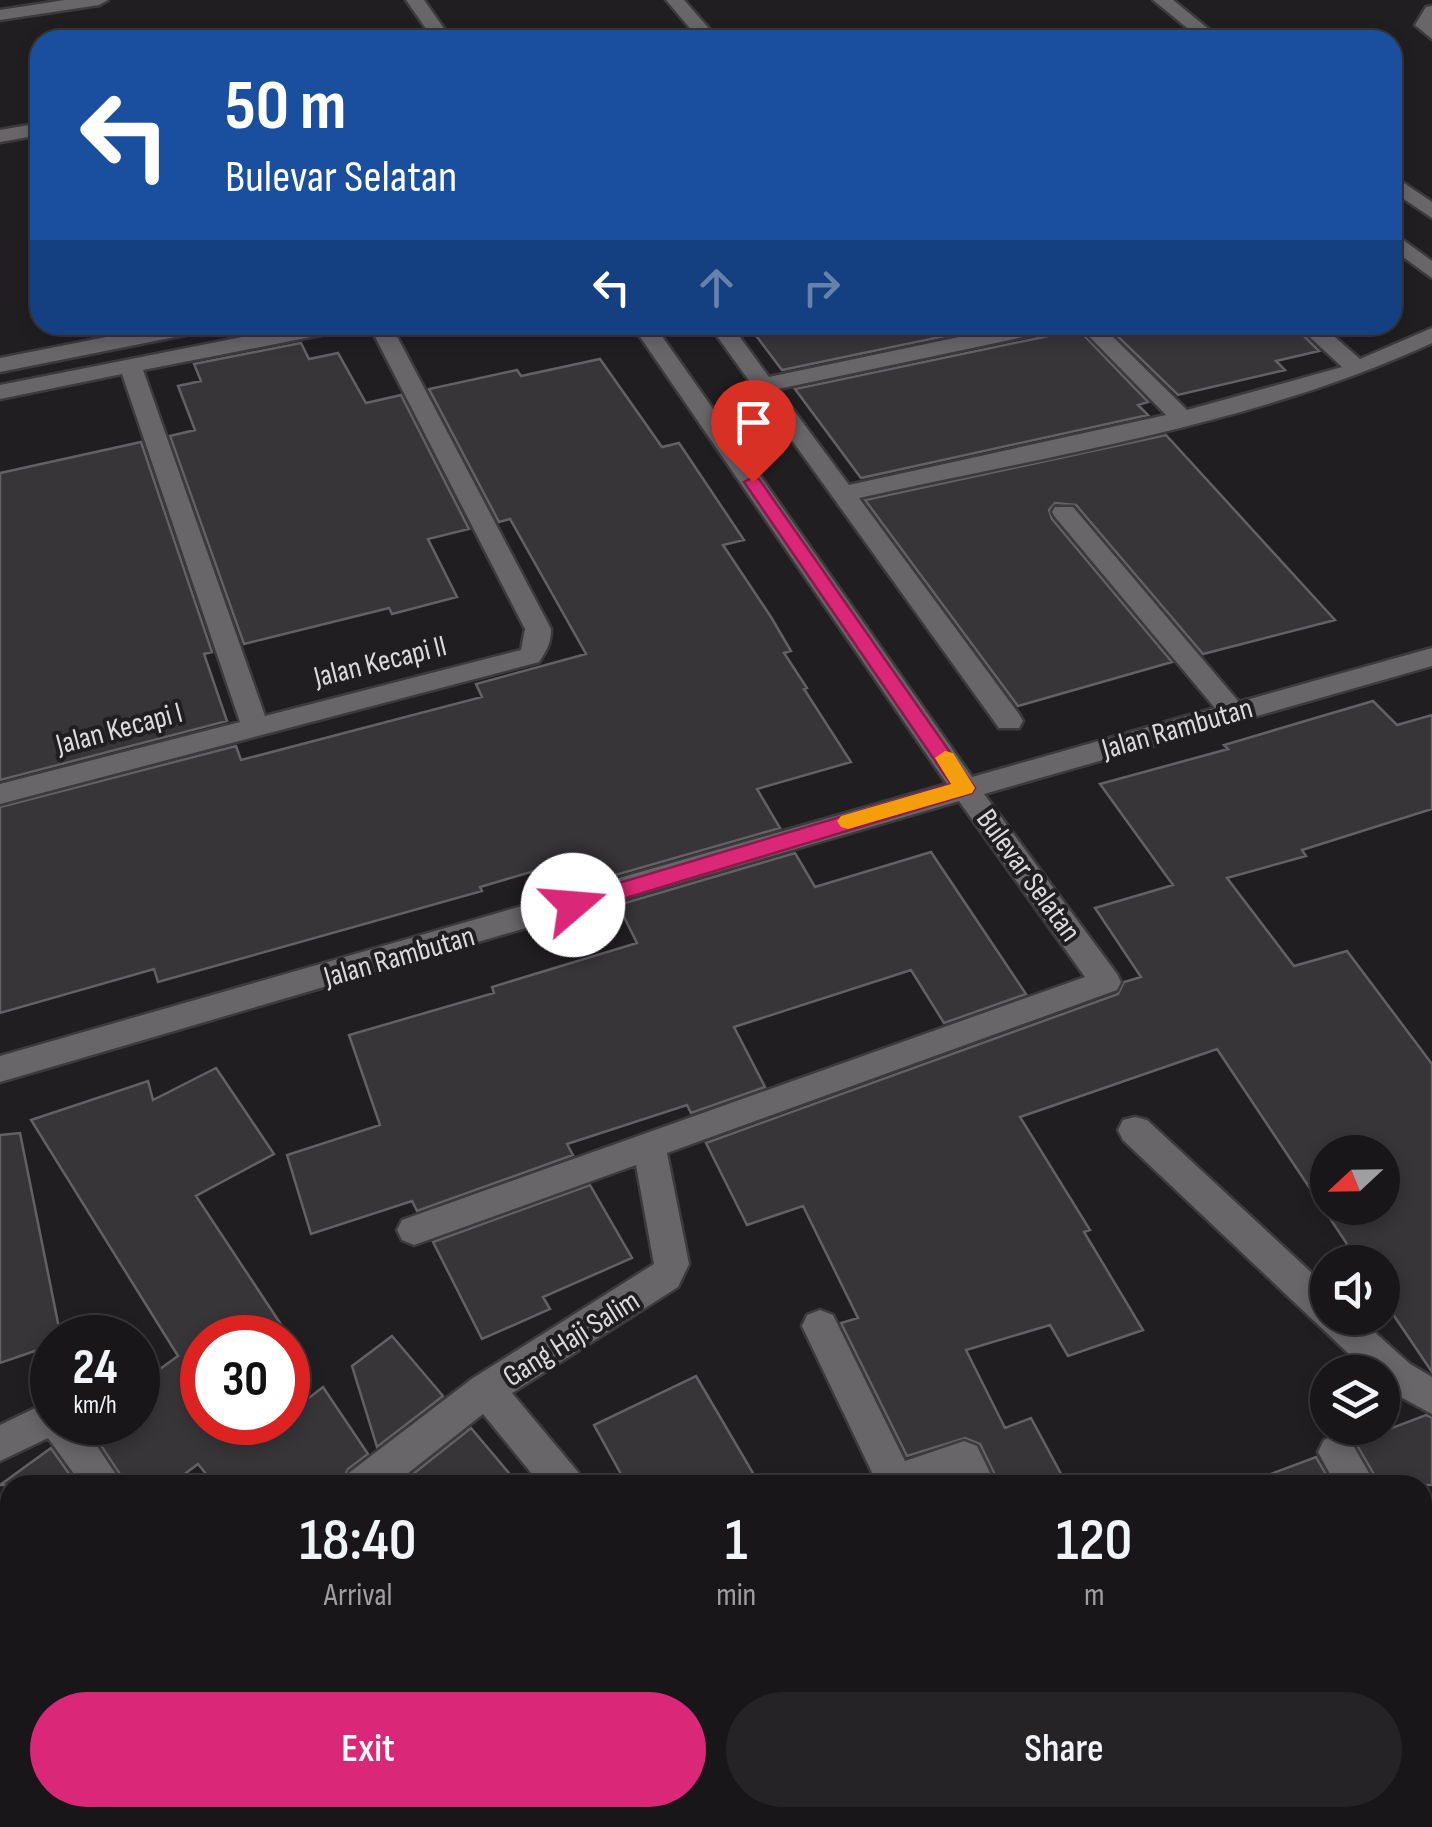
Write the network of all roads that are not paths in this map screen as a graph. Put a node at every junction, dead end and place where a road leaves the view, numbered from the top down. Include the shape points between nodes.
1 (99, 0) edge
2 (415, 0) edge
3 (676, 0) edge
4 (1162, 0) edge
5 (1432, 10) edge
6 (0, 15) edge
7 (436, 30) edge
8 (702, 30) edge
9 (1200, 30) edge
10 (1432, 34) edge
11 (30, 131) edge
12 (0, 136) edge
13 (1402, 189) edge
14 (1432, 212) edge
15 (1402, 246) edge
16 (1432, 272) edge
17 (1432, 334) edge
18 (119, 335) edge
19 (286, 335) edge
20 (385, 335) edge
21 (650, 335) edge
22 (727, 335) edge
23 (1000, 335) edge
24 (1099, 335) edge
25 (1319, 335) edge
26 (0, 364) edge
27 (130, 366) junction
28 (1358, 369) junction
29 (764, 386) junction
30 (0, 392) edge
31 (1182, 418) junction
32 (843, 494) junction
33 (1064, 512) dead end
34 (1432, 657) edge
35 (1234, 712) junction
36 (1010, 721) dead end
37 (255, 726) junction
38 (964, 788) junction
39 (0, 794) edge
40 (0, 1069) edge
41 (1135, 1130) dead end
42 (650, 1148) junction
43 (414, 1230) dead end
44 (1310, 1294) edge
45 (820, 1326) dead end
46 (1352, 1335) edge
47 (486, 1390) junction
48 (1432, 1398) edge
49 (30, 1428) edge
50 (0, 1444) edge
51 (76, 1445) edge
52 (1337, 1452) dead end
53 (97, 1475) edge
54 (376, 1475) edge
55 (557, 1475) edge
56 (893, 1475) edge
57 (916, 1475) edge
58 (972, 1475) edge
59 (1351, 1475) edge

1 - 6 street
2 - 7 street
3 - 8 street
4 - 9 street
5 - 10 street via 1424,24
11 - 12 street
13 - 14 street
15 - 16 street
17 - 28 street
18 - 26 street
19 - 27 street
20 - 37 street, Jalan Kecapi II via 538,630 538,644 530,656
21 - 38 street, Bulevar Selatan
22 - 29 street
23 - 29 street
24 - 31 street
25 - 28 street
27 - 30 street
27 - 37 street
28 - 31 street
29 - 32 street
31 - 32 street
32 - 36 street
33 - 35 street
34 - 35 street, Jalan Rambutan
35 - 38 street, Jalan Rambutan
37 - 39 street, Jalan Kecapi I
38 - 40 street, Jalan Rambutan
38 - 42 street, Bulevar Selatan via 1106,982
41 - 44 street
42 - 43 street
42 - 47 street, Gang Haji Salim via 672,1264 656,1286
45 - 56 street
46 - 48 street
47 - 54 street, Gang Haji Salim
47 - 55 street
49 - 50 street
51 - 53 street
52 - 59 street
57 - 58 street via 964,1458

